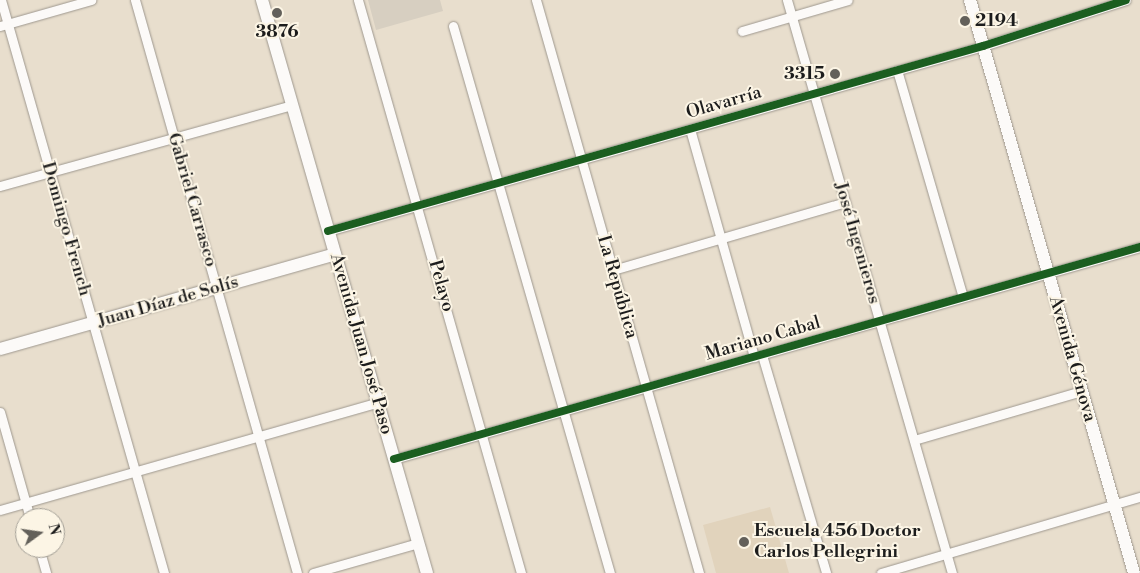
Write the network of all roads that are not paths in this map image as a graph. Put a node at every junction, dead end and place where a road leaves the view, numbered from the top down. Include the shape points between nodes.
1 (2, 0) edge
2 (91, 0) edge
3 (135, 0) edge
4 (264, 0) edge
5 (358, 0) edge
6 (536, 0) edge
7 (787, 0) edge
8 (848, 0) edge
9 (970, 0) edge
10 (1126, 0) edge
11 (792, 17) junction
12 (4, 25) edge
13 (453, 26) dead end
14 (742, 31) dead end
15 (983, 46) junction
16 (897, 70) junction
17 (814, 94) junction
18 (292, 105) junction
19 (690, 129) junction
20 (174, 138) junction
21 (581, 160) junction
22 (50, 172) junction
23 (498, 183) junction
24 (0, 186) edge
25 (845, 202) junction
26 (418, 206) junction
27 (328, 231) junction
28 (721, 239) junction
29 (1140, 247) edge
30 (335, 254) junction
31 (613, 270) junction
32 (1048, 273) junction
33 (217, 288) junction
34 (963, 297) junction
35 (880, 321) junction
36 (93, 323) junction
37 (0, 349) edge
38 (758, 356) junction
39 (646, 387) junction
40 (1082, 391) junction
41 (378, 402) junction
42 (564, 411) junction
43 (0, 412) edge
44 (482, 434) junction
45 (258, 436) junction
46 (914, 440) junction
47 (394, 459) junction
48 (135, 471) junction
49 (1140, 497) edge
50 (26, 502) junction
51 (1114, 505) junction
52 (28, 508) edge
53 (0, 510) edge
54 (418, 543) junction
55 (947, 554) junction
56 (42, 558) edge
57 (46, 573) edge
58 (164, 573) edge
59 (297, 573) edge
60 (313, 573) edge
61 (427, 573) edge
62 (521, 573) edge
63 (610, 573) edge
64 (700, 573) edge
65 (826, 573) edge
66 (881, 573) edge
67 (952, 573) edge
68 (1134, 573) edge

1 - 12 street, Domingo French
2 - 12 street
3 - 20 street, Gabriel Carrasco
4 - 18 main road, Avenida Juan José Paso
5 - 26 street, Pelayo
6 - 21 street, La República
7 - 11 street, José Ingenieros
8 - 11 street
9 - 15 main road, Avenida Génova
10 - 15 street, Olavarría
11 - 14 street
11 - 17 street, José Ingenieros
12 - 22 street, Domingo French
13 - 23 street
15 - 16 street, Olavarría
15 - 32 main road, Avenida Génova
16 - 17 street, Olavarría
16 - 34 street
17 - 19 street, Olavarría
17 - 25 street, José Ingenieros
18 - 20 street
18 - 27 main road, Avenida Juan José Paso
19 - 21 street, Olavarría
19 - 28 street
20 - 22 street
20 - 33 street, Gabriel Carrasco
21 - 23 street, Olavarría
21 - 31 street, La República
22 - 24 street
22 - 36 street, Domingo French
23 - 26 street, Olavarría
23 - 42 street
25 - 28 street
25 - 35 street, José Ingenieros
26 - 27 street, Olavarría
26 - 44 street, Pelayo
27 - 30 main road, Avenida Juan José Paso
28 - 31 street
28 - 38 street
29 - 32 street, Mariano Cabal
30 - 33 main road, Juan Díaz de Solís
30 - 41 main road, Avenida Juan José Paso
31 - 39 street, La República
32 - 34 street, Mariano Cabal
32 - 40 main road, Avenida Génova
33 - 36 main road, Juan Díaz de Solís
33 - 45 street, Gabriel Carrasco
34 - 35 street, Mariano Cabal
35 - 38 street, Mariano Cabal
35 - 46 street, José Ingenieros
36 - 37 main road, Juan Díaz de Solís
36 - 48 street, Domingo French
38 - 39 street, Mariano Cabal
38 - 65 street
39 - 42 street, Mariano Cabal
39 - 64 street, La República
40 - 46 street
40 - 51 main road, Avenida Génova
41 - 45 street
41 - 47 main road, Avenida Juan José Paso
42 - 44 street, Mariano Cabal
42 - 63 street
43 - 50 street
44 - 47 street, Mariano Cabal
44 - 62 street, Pelayo
45 - 48 street
45 - 59 street, Gabriel Carrasco
46 - 55 street, José Ingenieros
47 - 54 main road, Avenida Juan José Paso
48 - 50 street
48 - 58 street, Domingo French
49 - 51 street
50 - 52 street
50 - 53 street
51 - 55 street
51 - 68 main road, Avenida Génova
54 - 60 street
54 - 61 main road, Avenida Juan José Paso
55 - 66 street
55 - 67 street, José Ingenieros
56 - 57 street

